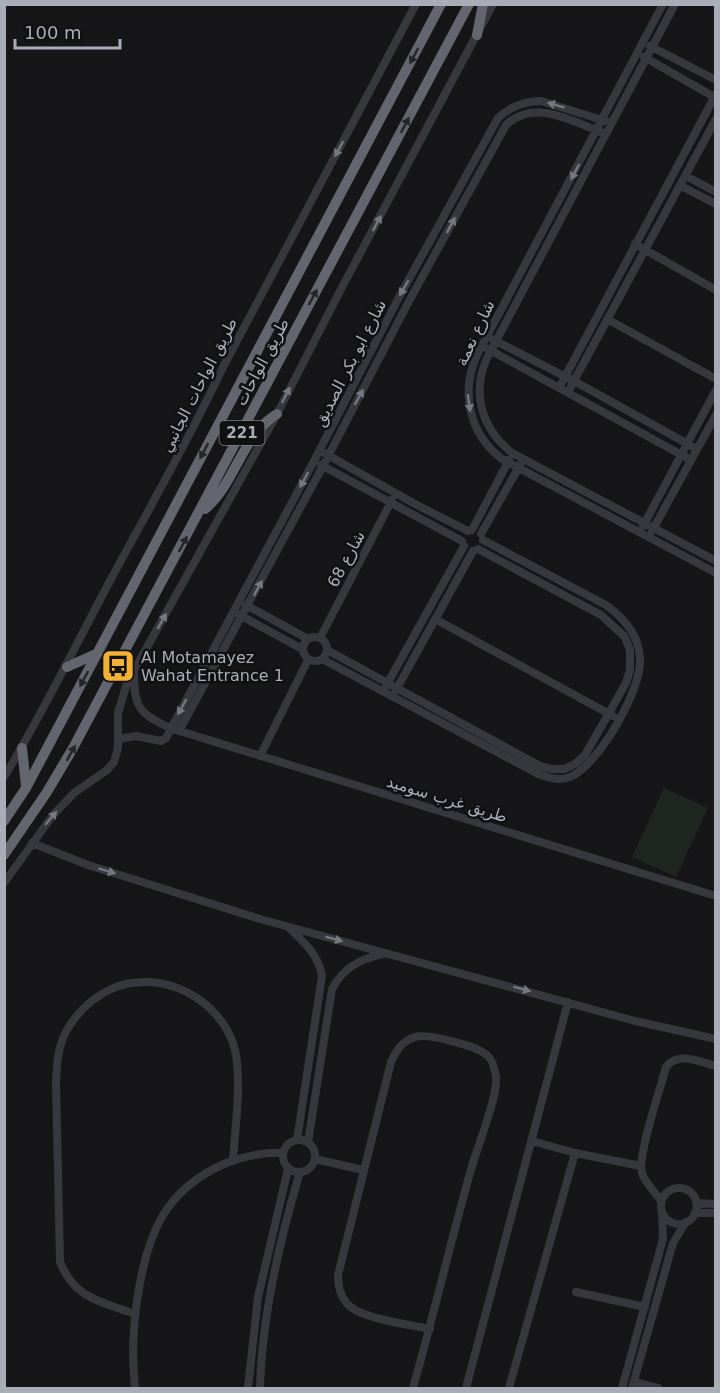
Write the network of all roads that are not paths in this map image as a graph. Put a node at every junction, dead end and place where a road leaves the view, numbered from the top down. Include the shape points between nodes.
1 (416, 4) edge
2 (441, 4) edge
3 (469, 4) edge
4 (483, 4) edge
5 (493, 4) edge
6 (663, 4) edge
7 (675, 4) edge
8 (477, 35) junction
9 (643, 42) junction
10 (652, 47) junction
11 (638, 53) junction
12 (646, 58) junction
13 (716, 80) edge
14 (715, 96) edge
15 (716, 119) edge
16 (603, 120) junction
17 (612, 123) junction
18 (597, 131) junction
19 (606, 134) junction
20 (686, 176) junction
21 (681, 186) junction
22 (716, 192) edge
23 (716, 204) edge
24 (635, 244) junction
25 (645, 250) junction
26 (716, 290) edge
27 (607, 319) junction
28 (486, 336) junction
29 (496, 341) junction
30 (482, 345) junction
31 (491, 350) junction
32 (565, 377) junction
33 (716, 379) edge
34 (574, 381) junction
35 (559, 388) junction
36 (716, 390) edge
37 (568, 392) junction
38 (277, 414) junction
39 (716, 414) edge
40 (687, 444) junction
41 (697, 449) junction
42 (320, 450) junction
43 (513, 453) junction
44 (328, 455) junction
45 (681, 455) junction
46 (523, 459) junction
47 (691, 460) junction
48 (314, 461) junction
49 (507, 463) junction
50 (323, 466) junction
51 (518, 469) junction
52 (395, 493) junction
53 (390, 503) junction
54 (200, 513) junction
55 (644, 524) junction
56 (653, 529) junction
57 (470, 530) junction
58 (639, 532) junction
59 (482, 537) junction
60 (649, 537) junction
61 (463, 543) junction
62 (475, 550) junction
63 (716, 561) edge
64 (716, 573) edge
65 (239, 601) junction
66 (248, 606) junction
67 (234, 612) junction
68 (242, 616) junction
69 (435, 619) junction
70 (320, 638) junction
71 (308, 639) junction
72 (302, 649) junction
73 (327, 650) junction
74 (98, 653) junction
75 (322, 659) junction
76 (308, 660) junction
77 (67, 667) junction
78 (134, 671) junction
79 (388, 683) junction
80 (397, 688) junction
81 (383, 692) junction
82 (392, 697) junction
83 (609, 714) junction
84 (618, 719) junction
85 (170, 728) junction
86 (179, 731) junction
87 (118, 739) junction
88 (22, 748) junction
89 (589, 749) junction
90 (597, 755) junction
91 (260, 756) junction
92 (522, 761) junction
93 (4, 777) edge
94 (26, 788) junction
95 (4, 821) edge
96 (32, 843) junction
97 (4, 855) edge
98 (4, 883) edge
99 (714, 893) edge
100 (288, 927) junction
101 (386, 953) junction
102 (568, 1002) junction
103 (716, 1040) edge
104 (716, 1066) edge
105 (297, 1140) junction
106 (532, 1141) junction
107 (308, 1142) junction
108 (282, 1153) junction
109 (575, 1153) junction
110 (315, 1159) junction
111 (233, 1160) junction
112 (642, 1166) junction
113 (288, 1169) junction
114 (363, 1170) junction
115 (300, 1173) junction
116 (661, 1201) junction
117 (696, 1203) junction
118 (716, 1204) edge
119 (662, 1213) junction
120 (695, 1213) junction
121 (716, 1213) edge
122 (686, 1222) junction
123 (576, 1292) dead end
124 (645, 1307) junction
125 (135, 1314) junction
126 (430, 1329) junction
127 (633, 1385) edge
128 (135, 1389) edge
129 (248, 1389) edge
130 (260, 1389) edge
131 (412, 1389) edge
132 (466, 1389) edge
133 (509, 1389) edge
134 (622, 1389) edge
135 (658, 1389) edge

1 -> 77 street, طريق الواحات الجانبي
2 -> 74 highway, طريق الواحات / 221
54 -> 3 highway, طريق الواحات / 221
4 - 8 highway
5 - 8 street
6 - 9 street, شارع نعمة
7 - 10 street, شارع نعمة
38 -> 8 street
9 - 10 street
9 - 11 street, شارع نعمة
10 - 12 street, شارع نعمة
10 - 13 street
11 - 12 street
11 - 16 street, شارع نعمة
12 - 14 street
12 - 17 street, شارع نعمة
14 - 24 street
15 - 20 street
16 - 17 street, شارع ابو بكر الصديق
16 - 18 street, شارع نعمة
16 -> 42 street, شارع ابو بكر الصديق via 541,100 513,106 498,118
17 - 19 street, شارع نعمة
18 - 19 street, شارع ابو بكر الصديق
18 -> 28 street, شارع نعمة
44 -> 18 street, شارع ابو بكر الصديق via 506,125 518,115 540,111
19 - 29 street, شارع نعمة
20 - 21 street
20 - 22 street
21 - 23 street
21 - 25 street
24 - 25 street
24 - 32 street
25 - 26 street
25 - 27 street
27 - 33 street
27 - 34 street
28 - 29 street
28 - 30 street, شارع نعمة
29 - 31 street, شارع نعمة
29 - 32 street
30 - 31 street
30 -> 49 street, شارع نعمة via 469,377 470,412 482,438
31 - 35 street
31 - 43 street, شارع نعمة via 480,381 480,406 490,429
32 - 34 street
32 - 35 street
34 - 37 street
34 - 40 street
35 - 37 street
36 - 40 street
37 - 45 street
38 - 54 highway via 254,434 219,495
78 -> 38 street
39 - 41 street
40 - 41 street
40 - 45 street
41 - 47 street
42 - 44 street
42 - 48 street, شارع ابو بكر الصديق
43 - 46 street, شارع نعمة
43 - 49 street
44 - 50 street, شارع ابو بكر الصديق
44 - 52 street
45 - 47 street
45 - 55 street
46 - 51 street
46 - 55 street, شارع نعمة
47 - 56 street
48 - 50 street
48 -> 65 street, شارع ابو بكر الصديق
49 - 51 street, شارع نعمة
49 - 57 street
50 - 53 street
66 -> 50 street, شارع ابو بكر الصديق
51 - 58 street, شارع نعمة
51 - 59 street
52 - 53 street, شارع 68
52 - 57 street
53 - 61 street
53 - 70 street, شارع 68
97 -> 54 highway, طريق الواحات / 221 via 69,756
55 - 56 street, شارع نعمة
55 - 58 street
56 - 60 street
56 - 63 street, شارع نعمة
57 - 59 street
57 - 61 street via 463,536
58 - 60 street, شارع نعمة
59 - 62 street
59 - 84 street via 612,609 627,624 637,643 640,665 635,687
60 - 64 street, شارع نعمة
61 - 62 street
61 - 79 street
62 - 69 street
62 - 83 street via 594,611 625,638 630,650 630,670
65 - 66 street
65 - 67 street, شارع ابو بكر الصديق
66 - 68 street, شارع ابو بكر الصديق
66 - 71 street
67 - 68 street
67 -> 85 street, شارع ابو بكر الصديق
68 - 72 street
68 - 86 street, شارع ابو بكر الصديق
69 - 80 street
69 - 83 street
70 - 71 street
70 - 73 street
71 - 72 street
72 - 76 street
73 - 75 street
73 - 79 street
74 - 77 highway
74 -> 94 highway, طريق الواحات / 221
75 - 76 street
75 - 81 street
76 - 91 street
77 - 88 street, طريق الواحات الجانبي
78 - 85 street, طريق غرب سوميد via 134,694 139,709
78 - 87 street via 120,703
79 - 80 street
79 - 81 street
80 - 82 street
80 - 92 street
81 - 82 street
82 - 92 street
83 - 84 street
83 - 89 street
84 - 90 street
85 - 86 street, طريق غرب سوميد
85 - 87 street via 163,741 136,736
86 - 91 street, طريق غرب سوميد
96 -> 87 street via 68,799 111,766
88 - 93 street, طريق الواحات الجانبي
88 - 94 highway
89 - 90 street
89 - 92 street via 575,764 558,770
90 - 92 street via 584,768 564,778 544,776
91 - 99 street, طريق غرب سوميد
94 - 95 highway, طريق الواحات / 221
96 - 98 street
96 -> 100 street via 88,865
100 -> 101 street
100 - 105 street via 310,948 322,976
101 -> 102 street
101 - 107 street via 357,962 332,989
102 - 103 street
102 - 106 street
104 - 112 street via 679,1058 666,1067
105 - 107 street
105 - 108 street
106 - 109 street
106 - 132 street
107 - 110 street via 315,1151
108 - 111 street
108 - 113 street
109 - 112 street
109 - 133 street
110 - 114 street
110 - 115 street via 310,1168
111 - 125 street via 192,1183 158,1223 147,1247
111 - 125 street via 238,1074 235,1050 212,1010 194,995 168,985 140,983 112,989 87,1004 69,1026 58,1053 60,1262 77,1290
112 - 116 street via 642,1174
113 - 115 street
113 - 129 street via 258,1297
114 - 126 street via 340,1262 338,1287 344,1299 365,1314
114 - 126 street via 391,1062 404,1042 427,1035 488,1055 496,1087
115 - 130 street via 272,1287
116 - 117 street via 667,1192 680,1188 689,1191
116 - 119 street
117 - 118 street
117 - 120 street
119 - 122 street via 672,1222
119 - 124 street via 663,1239
120 - 121 street
120 - 122 street
122 - 127 street via 674,1243
123 - 124 street
124 - 134 street
125 - 128 street
126 - 131 street
127 - 135 street

